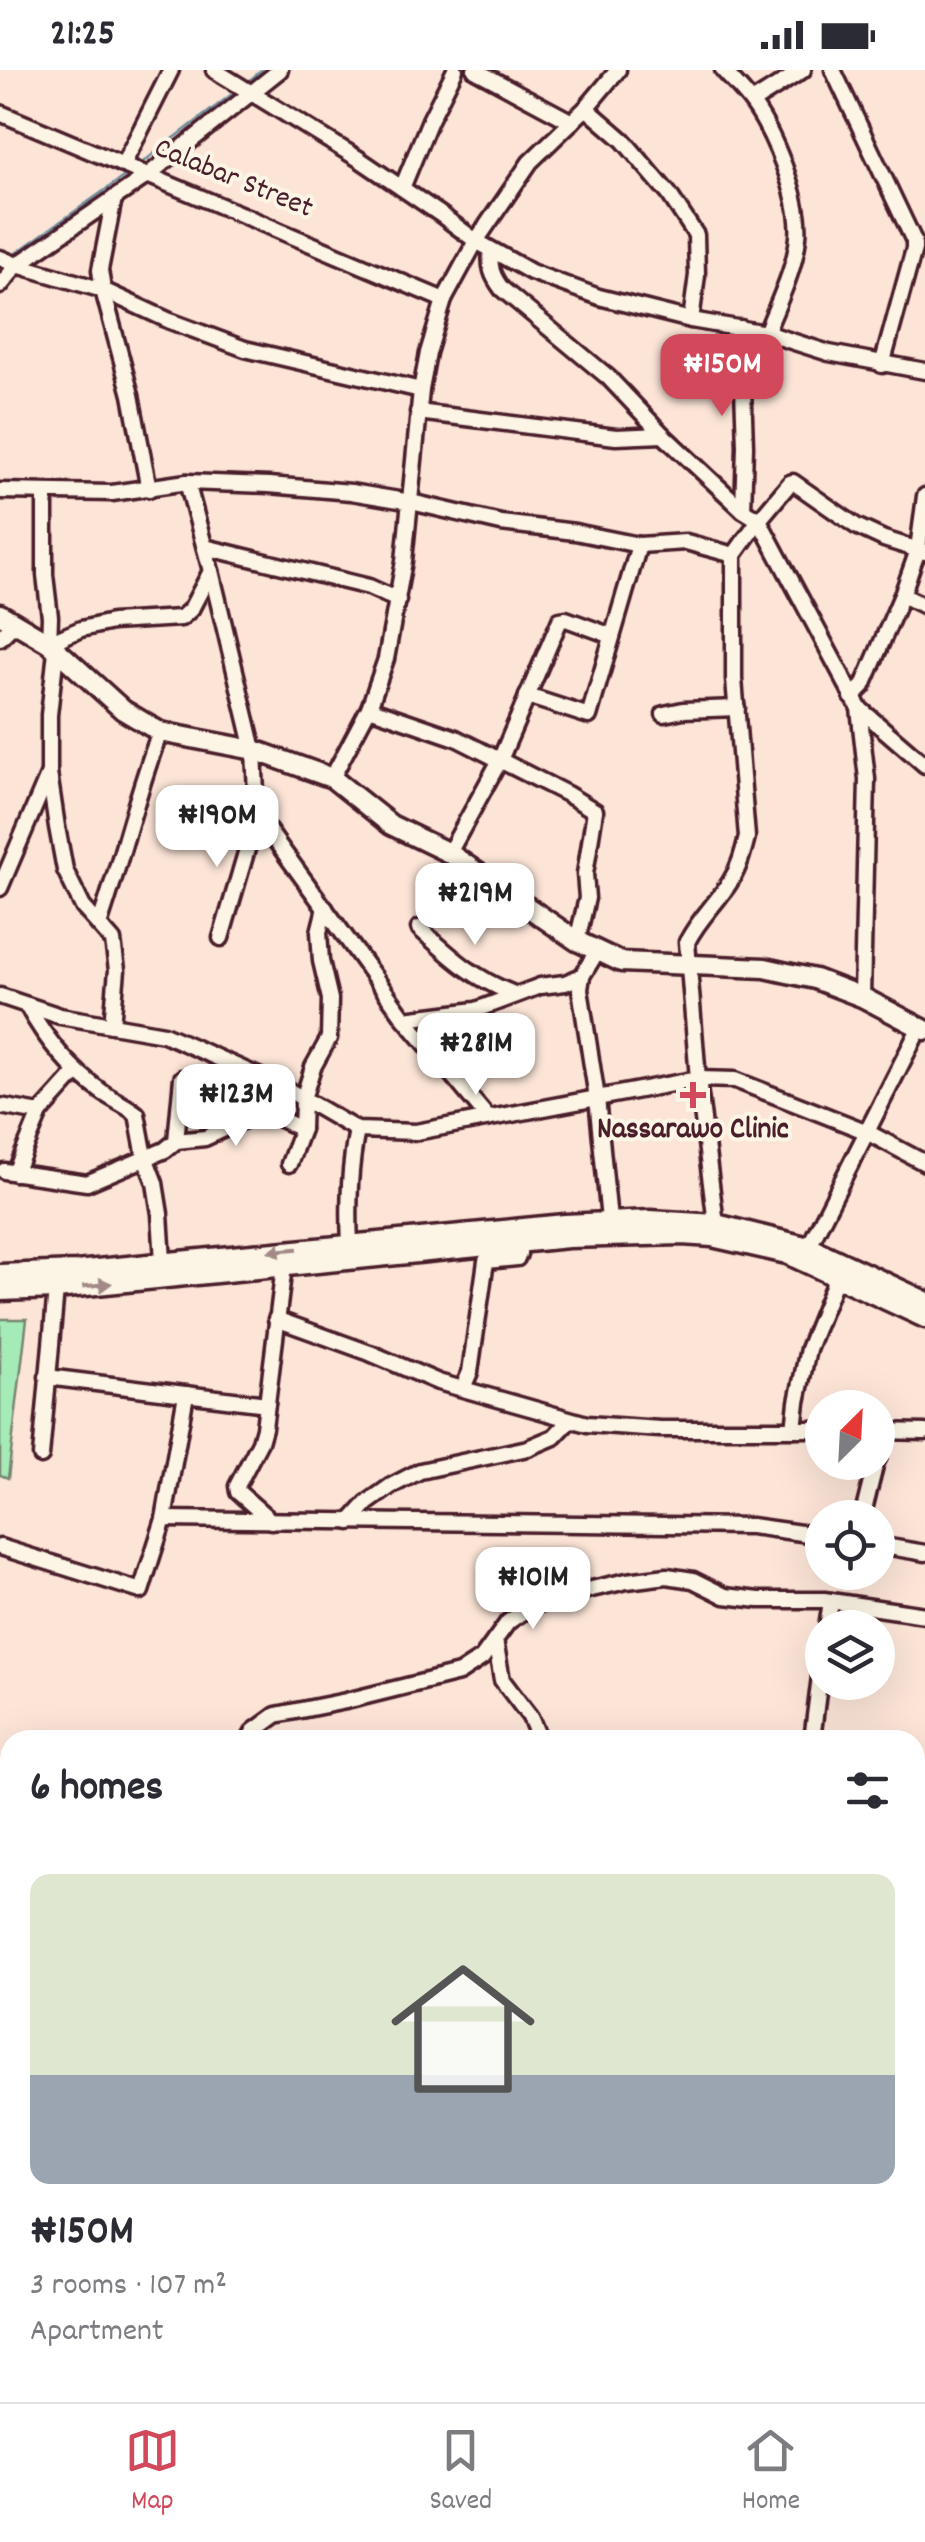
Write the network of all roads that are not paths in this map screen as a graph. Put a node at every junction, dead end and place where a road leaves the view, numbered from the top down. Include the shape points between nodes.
1 (171, 70) edge
2 (214, 70) edge
3 (280, 70) edge
4 (455, 70) edge
5 (475, 70) edge
6 (618, 70) edge
7 (723, 70) edge
8 (802, 70) edge
9 (833, 70) edge
10 (249, 92) junction
11 (752, 102) junction
12 (586, 108) junction
13 (0, 112) edge
14 (572, 122) junction
15 (123, 165) junction
16 (145, 174) junction
17 (402, 188) junction
18 (114, 198) junction
19 (476, 242) junction
20 (491, 251) junction
21 (10, 262) edge
22 (0, 286) edge
23 (102, 290) junction
24 (444, 300) junction
25 (691, 320) junction
26 (741, 328) junction
27 (766, 333) junction
28 (882, 364) junction
29 (925, 371) edge
30 (420, 390) junction
31 (418, 412) junction
32 (663, 434) junction
33 (188, 482) junction
34 (149, 489) junction
35 (0, 491) edge
36 (46, 493) junction
37 (925, 496) edge
38 (411, 502) junction
39 (744, 510) junction
40 (759, 520) junction
41 (638, 545) junction
42 (205, 548) junction
43 (922, 551) edge
44 (734, 555) junction
45 (211, 570) junction
46 (902, 596) junction
47 (398, 600) junction
48 (925, 606) edge
49 (8, 618) edge
50 (612, 636) junction
51 (0, 638) edge
52 (52, 647) junction
53 (527, 696) junction
54 (855, 703) junction
55 (369, 708) junction
56 (737, 708) junction
57 (664, 714) dead end
58 (160, 732) junction
59 (254, 750) junction
60 (500, 760) junction
61 (925, 765) edge
62 (49, 773) junction
63 (332, 778) junction
64 (257, 815) junction
65 (448, 853) junction
66 (0, 888) edge
67 (325, 908) junction
68 (99, 924) junction
69 (419, 928) dead end
70 (220, 938) dead end
71 (576, 942) junction
72 (596, 952) junction
73 (688, 966) junction
74 (582, 976) junction
75 (514, 994) junction
76 (0, 996) edge
77 (862, 997) junction
78 (27, 1005) junction
79 (405, 1019) junction
80 (112, 1025) junction
81 (922, 1028) edge
82 (77, 1072) junction
83 (182, 1078) dead end
84 (698, 1079) junction
85 (597, 1098) junction
86 (303, 1099) junction
87 (0, 1106) edge
88 (40, 1113) junction
89 (488, 1118) junction
90 (302, 1129) junction
91 (356, 1130) junction
92 (866, 1132) junction
93 (176, 1141) junction
94 (145, 1157) junction
95 (925, 1163) edge
96 (289, 1164) dead end
97 (609, 1220) junction
98 (716, 1224) junction
99 (350, 1244) junction
100 (519, 1244) junction
101 (805, 1254) junction
102 (163, 1261) junction
103 (284, 1266) junction
104 (0, 1274) edge
105 (838, 1276) junction
106 (56, 1290) junction
107 (0, 1291) edge
108 (925, 1301) edge
109 (925, 1318) edge
110 (276, 1319) junction
111 (48, 1377) junction
112 (463, 1388) junction
113 (186, 1394) junction
114 (267, 1404) junction
115 (570, 1420) junction
116 (794, 1429) junction
117 (805, 1429) edge
118 (895, 1431) edge
119 (925, 1432) edge
120 (41, 1456) dead end
121 (164, 1520) junction
122 (271, 1521) junction
123 (350, 1522) junction
124 (805, 1534) edge
125 (0, 1547) edge
126 (895, 1548) edge
127 (925, 1553) edge
128 (831, 1601) junction
129 (830, 1610) edge
130 (925, 1615) edge
131 (495, 1640) junction
132 (817, 1700) edge
133 (255, 1730) edge
134 (536, 1730) edge
135 (813, 1730) edge

1 - 15 street
2 - 10 street
3 - 10 street
4 - 17 street
5 - 14 street
6 - 12 street
7 - 11 street
8 - 11 street
9 - 28 street via 914,241
10 - 16 street
10 - 17 street
11 - 27 street via 798,208 795,258
12 - 14 street
12 - 25 street via 623,140 696,235
13 - 15 street, Calabar Street
14 - 19 street via 530,162
15 - 16 street, Calabar Street
16 - 18 street
16 - 24 street, Calabar Street
17 - 19 street
18 - 21 street
18 - 23 street
19 - 20 street
19 - 24 street
20 - 25 street via 599,297
20 - 32 street via 492,276 502,289 608,377
21 - 22 street
21 - 23 street
23 - 30 street via 245,348
23 - 34 street
24 - 30 street
25 - 26 street
26 - 27 street
26 - 39 street
27 - 28 street
28 - 29 street
30 - 31 street
31 - 32 street via 616,436
31 - 38 street
32 - 39 street
33 - 34 street
33 - 38 street
33 - 42 street
34 - 36 street
35 - 36 street
36 - 52 street
37 - 43 street
38 - 41 street
38 - 47 street
39 - 40 street
40 - 43 street via 793,482 856,526
40 - 44 street
40 - 54 street
41 - 44 street via 686,542
41 - 50 street
42 - 45 street
42 - 47 street
43 - 46 street
44 - 56 street
45 - 52 street via 181,618 81,628
45 - 59 street
46 - 48 street
46 - 54 street
47 - 55 street
49 - 51 street
49 - 52 main road
50 - 53 street via 560,620
50 - 53 street via 589,716
52 - 58 main road via 123,710
52 - 62 street
53 - 60 street
54 - 61 street
54 - 77 street via 867,779
55 - 60 street
55 - 63 street
56 - 57 street
56 - 73 street via 748,837 728,885 687,942
58 - 59 main road
58 - 68 street
59 - 63 main road
59 - 64 street
60 - 65 street
60 - 71 street via 595,811
62 - 66 street
62 - 68 street via 65,870
63 - 65 main road via 391,826
64 - 67 street
64 - 70 street
65 - 71 main road
67 - 79 street
67 - 86 street via 319,932 329,1038
68 - 80 street via 113,940 118,970
69 - 75 street via 486,983
71 - 72 main road
72 - 73 main road via 621,962
72 - 74 street
73 - 77 main road via 764,968
73 - 84 street
74 - 75 street
74 - 85 street
75 - 79 street via 476,1010
76 - 78 street
77 - 81 main road
78 - 80 street
78 - 82 street
79 - 89 street
80 - 86 street via 164,1034
81 - 92 street
82 - 88 street
82 - 94 street via 136,1114
83 - 93 street
84 - 85 street
84 - 92 street via 735,1080
84 - 98 street
85 - 89 street
85 - 97 street
86 - 90 street
86 - 91 street
87 - 88 street
88 - 94 street via 10,1172 87,1183
89 - 91 street via 416,1132
90 - 93 street via 257,1114 205,1138
90 - 96 street
91 - 99 street
92 - 95 street
92 - 101 street
93 - 94 street
94 - 102 street via 155,1183
97 - 98 main road
97 - 99 main road
98 - 101 main road
99 -> 102 main road
100 - 101 main road via 682,1235
100 - 103 main road
100 - 112 street via 516,1258 486,1261
101 - 105 main road
101 - 108 main road
102 - 104 main road
106 -> 103 main road
103 - 110 street
105 - 109 main road
105 - 116 street via 808,1349
106 - 107 main road
106 - 111 street
110 - 112 street
110 - 114 street
111 - 113 street
111 - 120 street
112 - 115 street
113 - 114 street
113 - 121 street
114 - 122 street via 260,1442 236,1486
115 - 116 street via 606,1427
115 - 123 street via 554,1438 528,1448 420,1471 367,1503
116 - 117 street
118 - 119 street
121 - 122 street
121 - 125 street via 140,1590
122 - 123 street
123 - 124 street via 751,1526
126 - 127 street
128 - 129 street
128 - 130 street
128 - 131 street via 725,1596 667,1576 530,1607
131 - 133 street via 460,1673 276,1715
131 - 134 street via 502,1680
132 - 135 street

